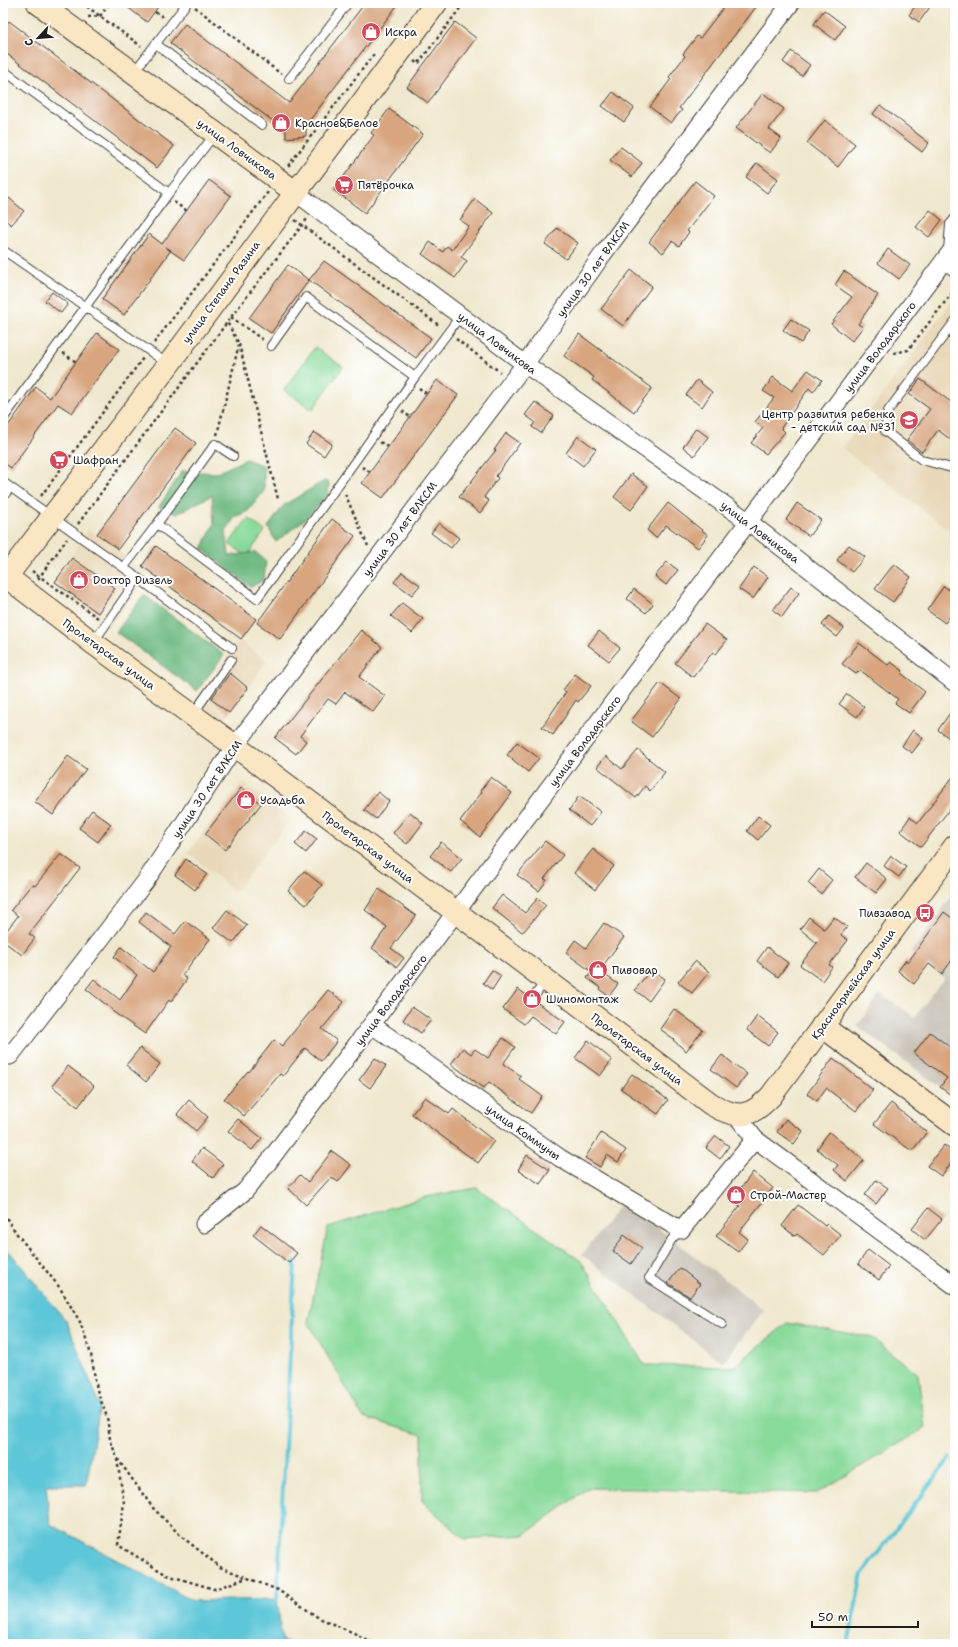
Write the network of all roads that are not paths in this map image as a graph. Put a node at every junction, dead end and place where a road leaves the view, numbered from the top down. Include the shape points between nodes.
1 (38, 3) edge
2 (188, 3) edge
3 (436, 3) edge
4 (791, 3) edge
5 (345, 4) edge
6 (156, 44) junction
7 (3, 70) edge
8 (133, 73) junction
9 (289, 79) road end
10 (262, 126) dead end
11 (216, 134) junction
12 (286, 186) junction
13 (169, 193) junction
14 (955, 218) edge
15 (3, 250) edge
16 (950, 260) edge
17 (86, 306) junction
18 (461, 316) junction
19 (955, 321) edge
20 (271, 346) road end
21 (169, 364) junction
22 (525, 364) junction
23 (415, 377) junction
24 (3, 419) edge
25 (233, 456) dead end
26 (955, 469) edge
27 (6, 485) edge
28 (3, 498) edge
29 (42, 511) junction
30 (750, 522) junction
31 (157, 524) junction
32 (124, 567) junction
33 (8, 573) edge
34 (138, 578) junction
35 (93, 643) junction
36 (232, 648) dead end
37 (231, 660) dead end
38 (955, 683) edge
39 (192, 715) junction
40 (235, 746) junction
41 (955, 846) edge
42 (455, 913) junction
43 (372, 1025) junction
44 (822, 1026) junction
45 (10, 1056) dead end
46 (741, 1115) junction
47 (955, 1125) edge
48 (755, 1139) junction
49 (204, 1224) dead end
50 (681, 1230) junction
51 (955, 1286) edge
52 (722, 1324) dead end

1 - 8 street, улица Ловчикова
2 - 6 lane
3 - 12 street, улица Степана Разина via 400,51
4 - 22 street, улица 30 лет ВЛКСМ via 603,254
5 - 9 lane
6 - 8 lane
6 - 10 lane
7 - 13 lane
8 - 11 street, улица Ловчикова
11 - 12 street, улица Ловчикова
11 - 13 lane
12 - 18 street, улица Ловчикова
12 - 21 street, улица Степана Разина via 282,210
13 - 17 lane
14 - 16 lane via 950,224
15 - 17 lane
16 - 30 street, улица Володарского
17 - 21 lane
17 - 24 lane
18 - 22 street, улица Ловчикова
18 - 23 lane
19 - 26 lane via 888,411 885,431 922,460
20 - 23 lane via 306,297
21 - 29 street, улица Степана Разина
22 - 30 street, улица Ловчикова
22 - 40 street, улица 30 лет ВЛКСМ
23 - 31 lane via 257,599
25 - 31 lane via 215,444
27 - 28 lane
27 - 29 lane
29 - 32 lane
29 - 33 street, улица Степана Разина
30 - 38 street, улица Ловчикова
30 - 42 street, улица Володарского
31 - 32 lane
32 - 34 lane
33 - 35 street, Пролетарская улица via 33,584
34 - 35 lane
34 - 36 lane
35 - 39 street, Пролетарская улица
37 - 39 lane
39 - 40 street, Пролетарская улица
40 - 42 street, Пролетарская улица
40 - 45 street, улица 30 лет ВЛКСМ via 145,882
41 - 44 street, Красноармейская улица
42 - 43 street, улица Володарского
42 - 46 street, Пролетарская улица via 540,989 725,1113
43 - 49 street, улица Володарского via 245,1191
43 - 50 street, улица Коммуны via 560,1158
44 - 46 street, Красноармейская улица via 762,1106
44 - 47 street
46 - 48 street
48 - 50 street
48 - 51 street
50 - 52 lane via 649,1278

